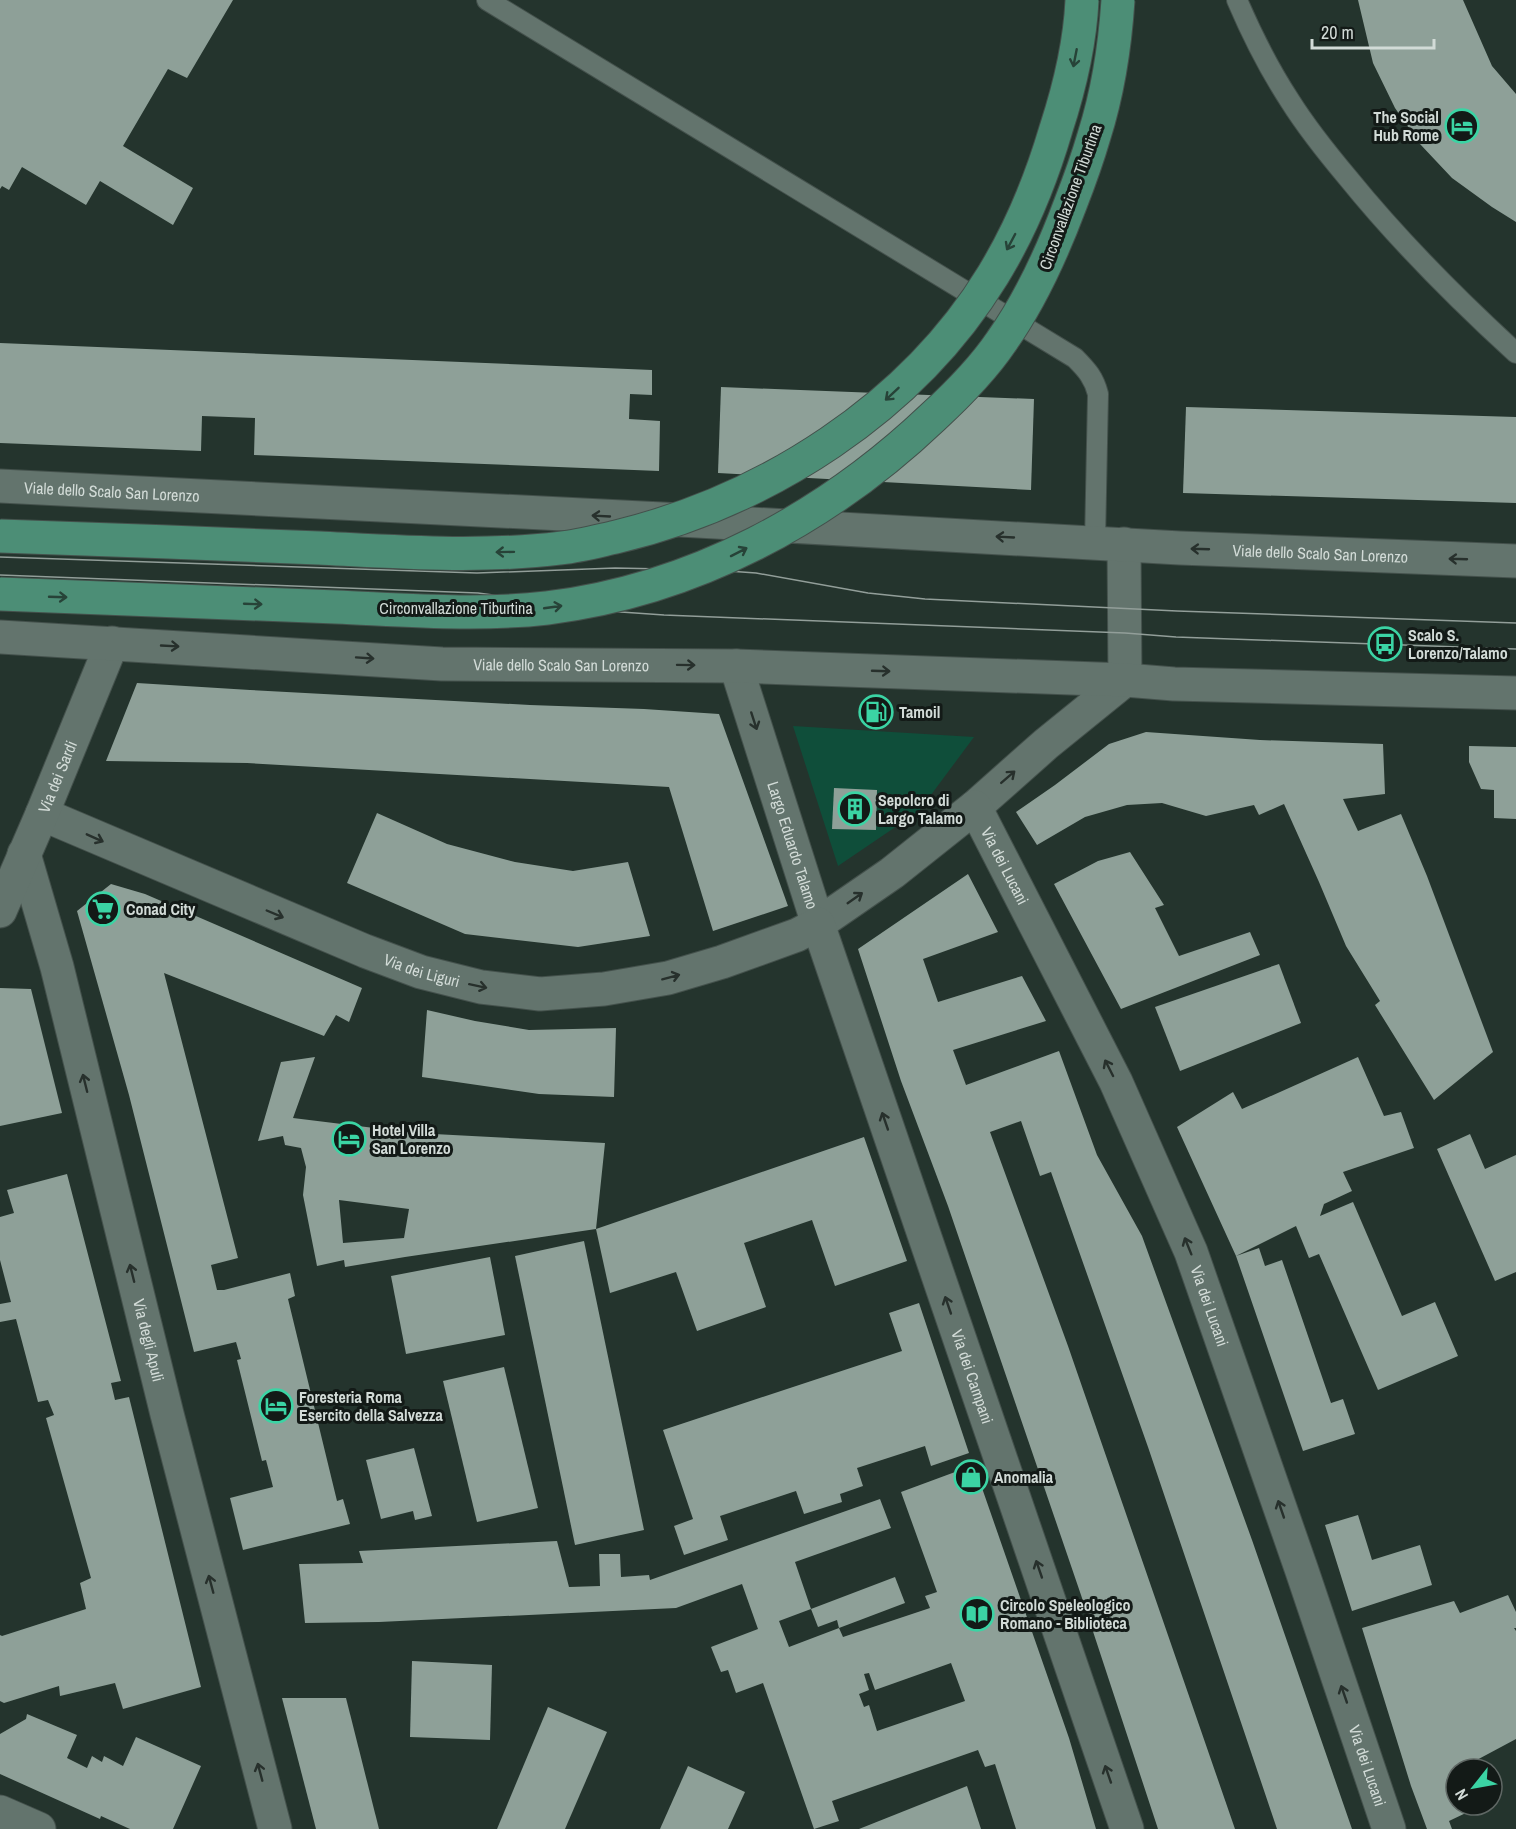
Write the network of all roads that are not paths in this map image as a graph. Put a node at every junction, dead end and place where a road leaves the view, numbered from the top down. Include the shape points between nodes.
1 (487, 0) edge
2 (1082, 0) edge
3 (1118, 0) edge
4 (1237, 0) edge
5 (1516, 353) edge
6 (0, 486) edge
7 (0, 536) edge
8 (1110, 543) junction
9 (1516, 561) edge
10 (0, 594) edge
11 (0, 637) edge
12 (112, 643) junction
13 (736, 666) junction
14 (1125, 680) junction
15 (1516, 693) edge
16 (975, 807) junction
17 (42, 814) junction
18 (24, 854) junction
19 (0, 910) edge
20 (818, 924) junction
21 (0, 1812) edge
22 (39, 1829) edge
23 (275, 1829) edge
24 (1127, 1829) edge
25 (1389, 1829) edge

1 - 8 lane via 1075,358 1090,372 1098,394
2 -> 7 highway, bridge via 1073,73 1050,148 1026,213 994,274 946,340 885,400 773,478 647,530 563,548 514,552 434,553
10 -> 3 highway, Circonvallazione Tiburtina, bridge via 516,611 620,594 724,560 816,510 871,472 951,400 1001,343 1046,266 1083,171 1104,95
4 - 5 lane via 1271,70 1325,150 1415,256
8 -> 6 street, Viale dello Scalo San Lorenzo
9 -> 8 street, Viale dello Scalo San Lorenzo
8 - 14 street
11 - 12 street, Viale dello Scalo San Lorenzo
12 -> 13 street, Viale dello Scalo San Lorenzo via 442,664
12 - 17 street, Via dei Sardi
13 -> 14 street, Viale dello Scalo San Lorenzo
13 -> 20 street, Largo Eduardo Talamo
14 - 15 street, Viale dello Scalo San Lorenzo
16 -> 14 street, Largo Eduardo Talamo
20 -> 16 street, Largo Eduardo Talamo via 892,873
25 -> 16 street, Via dei Lucani via 1191,1252 1116,1082
17 - 18 street, Via dei Sardi
17 -> 20 street, Via dei Liguri via 365,951 421,972 481,987 540,994 604,990 668,978 722,962
18 - 19 street, Via dei Sardi
23 -> 18 street, Via degli Apuli via 57,967
24 -> 20 street, Via dei Campani
21 - 22 street

